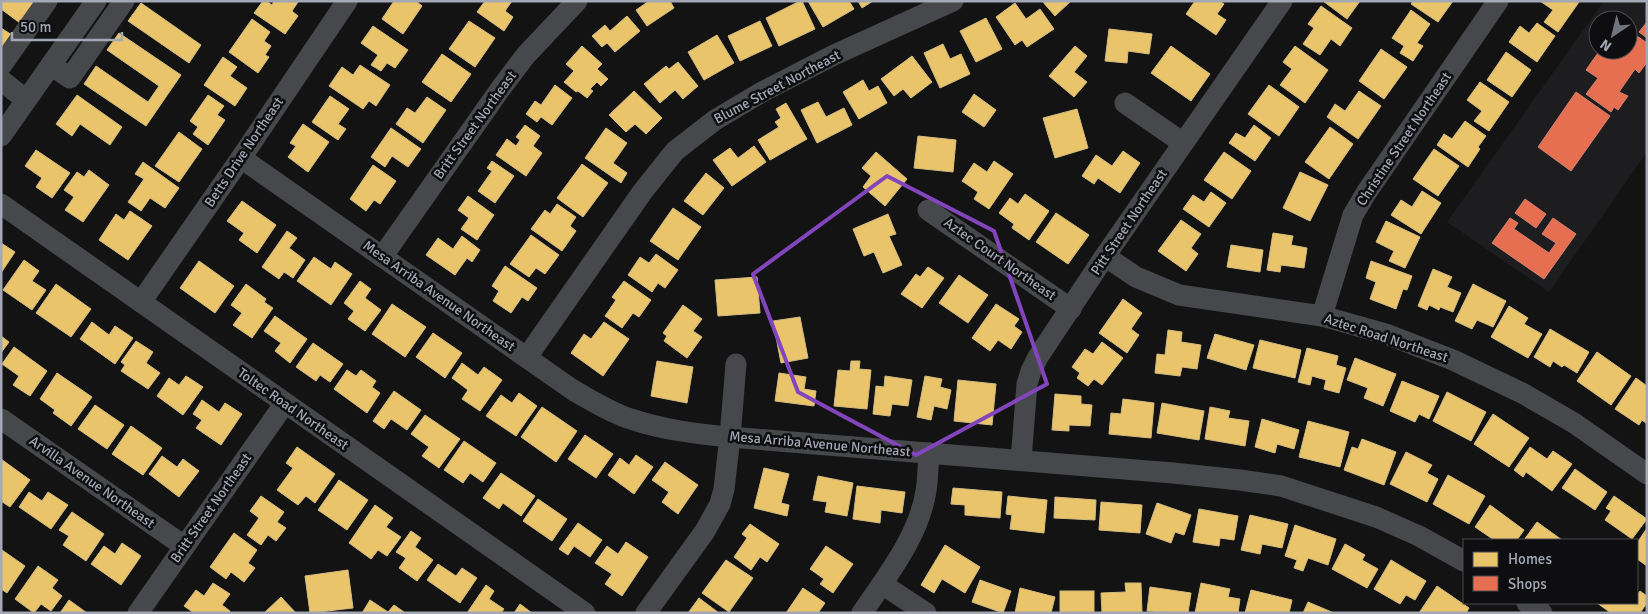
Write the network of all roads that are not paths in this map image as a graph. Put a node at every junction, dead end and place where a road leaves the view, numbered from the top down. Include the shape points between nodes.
1 (46, 1) edge
2 (96, 1) edge
3 (124, 1) edge
4 (347, 1) edge
5 (577, 1) edge
6 (952, 1) edge
7 (1282, 1) edge
8 (1498, 1) edge
9 (51, 65) junction
10 (1, 66) edge
11 (1, 80) edge
12 (26, 100) junction
13 (1125, 102) dead end
14 (1, 136) edge
15 (1183, 143) junction
16 (241, 158) junction
17 (1, 204) edge
18 (928, 210) dead end
19 (1105, 256) junction
20 (382, 257) junction
21 (140, 302) junction
22 (1071, 309) junction
23 (1322, 316) junction
24 (527, 357) junction
25 (736, 364) dead end
26 (285, 403) junction
27 (1, 419) edge
28 (730, 437) junction
29 (929, 453) junction
30 (1021, 460) junction
31 (1647, 474) edge
32 (184, 546) junction
33 (1463, 560) edge
34 (882, 584) junction
35 (1528, 604) edge
36 (138, 613) edge
37 (585, 613) edge
38 (646, 613) edge
39 (862, 613) edge
40 (926, 613) edge
41 (1542, 613) edge

1 - 10 street
2 - 9 street
3 - 9 street via 70,78
4 - 16 street, Betts Drive Northeast
5 - 20 street, Britt Street Northeast via 500,88
6 - 24 street, Blume Street Northeast via 762,92 714,120 675,151
7 - 15 street, Pitt Street Northeast
8 - 23 street, Christine Street Northeast via 1353,215
9 - 12 street
11 - 12 street
12 - 14 street
13 - 15 street
15 - 19 street, Pitt Street Northeast
16 - 20 street, Mesa Arriba Avenue Northeast
16 - 21 street, Betts Drive Northeast
17 - 21 street, Toltec Road Northeast
18 - 22 street, Aztec Court Northeast
19 - 22 street, Pitt Street Northeast
19 - 23 street, Aztec Road Northeast via 1136,277 1179,295
20 - 24 street, Mesa Arriba Avenue Northeast
21 - 26 street, Toltec Road Northeast
22 - 30 street, Pitt Street Northeast via 1031,371 1027,384
23 - 31 street, Aztec Road Northeast via 1386,334 1480,372 1574,423
24 - 28 street, Mesa Arriba Avenue Northeast via 572,390 630,419
25 - 28 street
26 - 32 street, Britt Street Northeast
26 - 37 street, Toltec Road Northeast
27 - 32 street, Arvilla Avenue Northeast
28 - 29 street, Mesa Arriba Avenue Northeast
28 - 38 street via 720,504 705,531
29 - 30 street, Mesa Arriba Avenue Northeast
29 - 34 street via 926,492 920,515 912,536
30 - 33 street, Mesa Arriba Avenue Northeast via 1281,486 1376,516
32 - 36 street, Britt Street Northeast
34 - 39 street
34 - 40 street
35 - 41 street

